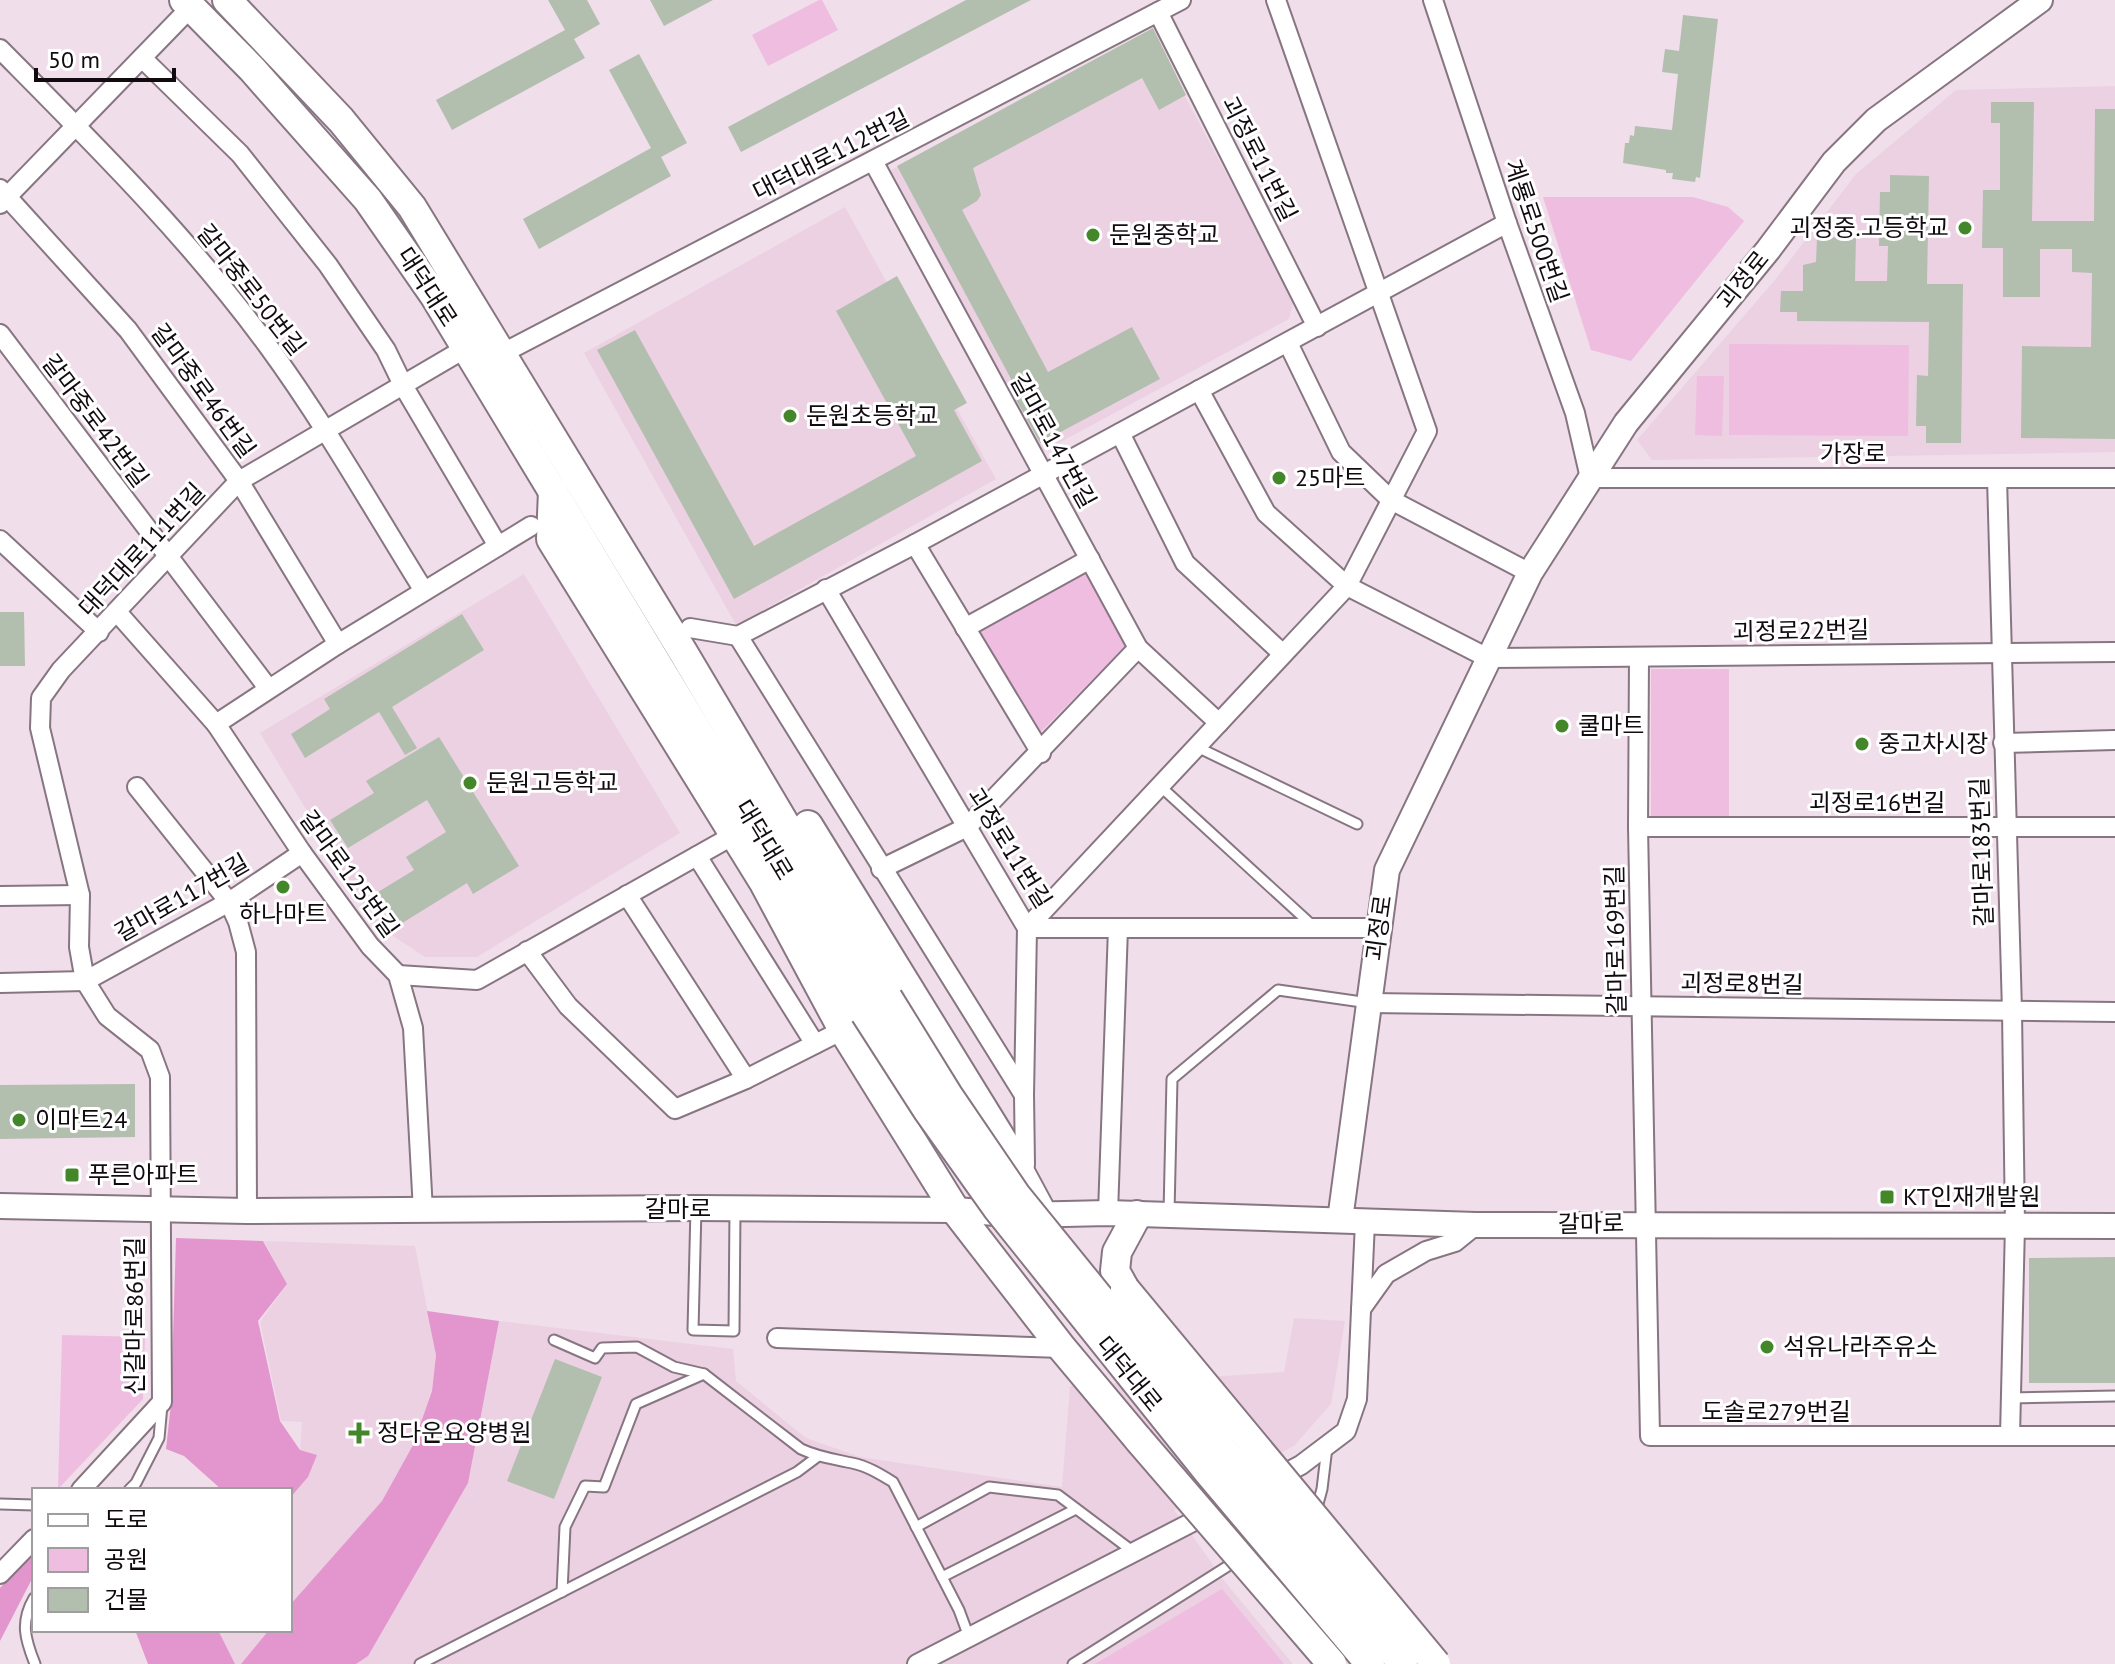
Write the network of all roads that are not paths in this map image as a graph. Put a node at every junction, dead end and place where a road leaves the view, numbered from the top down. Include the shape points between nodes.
1 (227, 0) edge
2 (1181, 0) edge
3 (1276, 0) edge
4 (1433, 0) edge
5 (2040, 0) edge
6 (188, 4) edge
7 (1158, 12) junction
8 (0, 49) edge
9 (142, 58) junction
10 (77, 125) junction
11 (873, 161) junction
12 (2, 196) edge
13 (1507, 223) junction
14 (1379, 294) junction
15 (1317, 327) junction
16 (0, 334) edge
17 (1288, 343) junction
18 (466, 348) junction
19 (503, 353) junction
20 (404, 387) junction
21 (1199, 390) junction
22 (325, 431) junction
23 (1120, 433) junction
24 (1043, 473) junction
25 (1590, 478) junction
26 (1997, 478) junction
27 (2115, 478) edge
28 (579, 479) junction
29 (239, 481) junction
30 (553, 491) junction
31 (1391, 500) junction
32 (531, 526) dead end
33 (0, 540) edge
34 (915, 544) junction
35 (498, 546) junction
36 (169, 558) junction
37 (1090, 559) junction
38 (1530, 573) junction
39 (1347, 586) junction
40 (826, 589) junction
41 (424, 591) junction
42 (117, 612) junction
43 (690, 628) junction
44 (965, 628) junction
45 (99, 632) junction
46 (738, 636) junction
47 (338, 644) junction
48 (616, 647) junction
49 (1138, 648) junction
50 (2115, 652) edge
51 (2001, 653) junction
52 (1283, 654) junction
53 (1639, 657) junction
54 (1488, 658) junction
55 (268, 688) junction
56 (674, 694) junction
57 (1219, 723) junction
58 (216, 724) junction
59 (2115, 740) edge
60 (2003, 743) junction
61 (1197, 747) junction
62 (1041, 753) junction
63 (1160, 786) junction
64 (137, 787) dead end
65 (1357, 824) dead end
66 (967, 827) junction
67 (1638, 827) junction
68 (2005, 827) junction
69 (2115, 827) edge
70 (734, 835) junction
71 (302, 853) junction
72 (697, 856) junction
73 (881, 869) junction
74 (80, 895) junction
75 (627, 895) junction
76 (0, 896) edge
77 (229, 902) junction
78 (1027, 928) junction
79 (1118, 928) junction
80 (1314, 928) junction
81 (1378, 928) junction
82 (527, 951) junction
83 (398, 975) junction
84 (85, 981) junction
85 (0, 983) edge
86 (1369, 1003) junction
87 (1641, 1007) junction
88 (2012, 1011) junction
89 (2115, 1012) edge
90 (865, 1013) junction
91 (815, 1044) junction
92 (746, 1079) junction
93 (1024, 1095) junction
94 (1025, 1165) dead end
95 (0, 1206) edge
96 (159, 1207) junction
97 (696, 1208) junction
98 (735, 1209) junction
99 (955, 1210) junction
100 (247, 1211) junction
101 (423, 1211) junction
102 (1108, 1213) junction
103 (1043, 1215) junction
104 (1137, 1215) junction
105 (1168, 1217) junction
106 (1340, 1220) junction
107 (1365, 1222) junction
108 (1647, 1223) junction
109 (1476, 1225) junction
110 (2015, 1225) junction
111 (2115, 1226) edge
112 (1361, 1309) junction
113 (777, 1338) dead end
114 (554, 1340) dead end
115 (1062, 1348) junction
116 (704, 1374) junction
117 (2115, 1396) edge
118 (2011, 1398) junction
119 (162, 1402) junction
120 (2010, 1436) junction
121 (2115, 1436) edge
122 (1327, 1447) junction
123 (817, 1457) junction
124 (83, 1488) edge
125 (131, 1488) edge
126 (0, 1504) edge
127 (32, 1505) edge
128 (1076, 1509) junction
129 (916, 1527) junction
130 (32, 1541) edge
131 (1135, 1553) junction
132 (0, 1574) edge
133 (942, 1577) junction
134 (562, 1592) junction
135 (32, 1602) edge
136 (969, 1637) junction
137 (35, 1664) edge
138 (420, 1664) edge
139 (917, 1664) edge
140 (1073, 1664) edge
141 (1332, 1664) edge
142 (1370, 1664) edge
143 (1403, 1664) edge
144 (1436, 1664) edge

1 - 19 main road, 대덕대로 via 341,120 412,207
2 - 7 street, 대덕대로112번길
3 - 14 street
4 - 13 street, 계룡로500번길
5 - 25 main road, 괴정로 via 1876,120 1834,162 1626,423
6 - 9 street
6 - 18 main road, 대덕대로 via 368,200
7 - 11 street, 대덕대로112번길
7 - 15 street, 괴정로11번길
8 - 10 street, 갈마중로50번길
9 - 10 street
9 - 20 street via 240,154 284,208 386,350
10 - 12 street
10 - 22 street, 갈마중로50번길 via 187,244 268,346
11 - 19 street, 대덕대로112번길
11 - 24 street, 갈마로147번길
12 - 29 street, 갈마중로46번길 via 128,330
13 - 14 street
13 - 25 street, 계룡로500번길 via 1575,413
14 - 15 street
14 - 31 street via 1427,431
15 - 17 street
16 - 36 street, 갈마중로42번길
17 - 21 street
17 - 31 street via 1341,452
18 - 20 street, 대덕대로111번길
18 - 30 main road, 대덕대로
19 - 28 main road, 대덕대로
20 - 22 street, 대덕대로111번길
20 - 35 street
21 - 23 street
21 - 39 street via 1266,513
22 - 29 street, 대덕대로111번길
22 - 41 street, 갈마중로50번길
23 - 24 street
23 - 52 street via 1185,563
24 - 34 street
24 - 37 street, 갈마로147번길
25 - 26 street, 가장로
25 - 38 main road, 괴정로
26 - 27 street, 가장로
26 - 51 street, 갈마로183번길
28 - 43 main road via 626,524
28 - 90 main road, 대덕대로
29 - 36 street, 대덕대로111번길
29 - 47 street, 갈마중로46번길
30 - 48 main road via 551,539
30 - 56 main road, 대덕대로
31 - 38 street
31 - 39 street
32 - 35 street
33 - 45 street
34 - 40 street
34 - 44 street
35 - 41 street
36 - 42 street, 대덕대로111번길
36 - 55 street, 갈마중로42번길
37 - 44 street
37 - 49 street, 갈마로147번길
38 - 54 main road, 괴정로
39 - 52 street
39 - 54 street
40 - 46 street
40 - 66 street, 괴정로11번길
41 - 47 street
42 - 45 street, 대덕대로111번길
42 - 58 street, 갈마로125번길
43 - 46 street
43 - 103 main road
44 - 62 street
45 - 74 street, 대덕대로111번길 via 41,698 40,728
46 - 73 street
47 - 55 street
48 - 56 main road
48 - 70 main road
49 - 57 street, 갈마로147번길
49 - 62 street
50 - 51 street, 괴정로22번길
51 - 53 street, 괴정로22번길
51 - 60 street, 갈마로183번길
52 - 57 street
53 - 54 street, 괴정로22번길
53 - 67 street, 갈마로169번길
54 - 81 main road, 괴정로 via 1387,870
55 - 58 street
56 - 90 main road, 대덕대로
57 - 61 street
58 - 71 street, 갈마로125번길
59 - 60 street
60 - 68 street, 갈마로183번길
61 - 63 street
61 - 65 lane
62 - 66 street
63 - 78 street
63 - 80 lane
64 - 77 street
66 - 73 street
66 - 78 street, 괴정로11번길
67 - 68 street, 괴정로16번길
67 - 87 street, 갈마로169번길
68 - 69 street, 괴정로16번길
68 - 88 street, 갈마로183번길
70 - 72 street, 대덕대로
70 - 90 main road
71 - 77 street, 갈마로117번길
71 - 83 street, 갈마로125번길 via 370,946
72 - 75 street, 대덕대로
72 - 91 street
73 - 93 street
74 - 76 street
74 - 84 street, 대덕대로111번길 via 79,947
75 - 82 street, 대덕대로
75 - 92 street
77 - 84 street, 갈마로117번길
77 - 100 street via 246,952
78 - 79 street, 괴정로11번길
78 - 93 street
79 - 80 street, 괴정로11번길
79 - 102 street
80 - 81 street, 괴정로11번길
81 - 86 main road, 괴정로
82 - 83 street, 대덕대로 via 477,980
82 - 92 street via 568,1006 675,1109
83 - 101 street, 갈마로125번길 via 413,1028
84 - 85 street, 갈마로117번길
84 - 96 street via 107,1016 150,1050 160,1077
86 - 87 street, 괴정로8번길
86 - 105 lane via 1278,990 1172,1079
86 - 106 main road, 괴정로
87 - 88 street, 괴정로8번길
87 - 108 street, 갈마로169번길
88 - 89 street, 괴정로8번길
88 - 110 street, 갈마로183번길
90 - 91 street
90 - 99 main road
90 - 142 main road, 대덕대로, bridge via 997,1208
90 - 143 main road, 대덕대로, bridge via 948,1095 1016,1195
91 - 92 street
93 - 94 street
95 - 96 main road, 갈마로
96 - 100 main road, 갈마로
96 - 119 street, 신갈마로86번길
97 - 98 main road, 갈마로
97 - 98 lane via 693,1330 734,1331
97 - 101 main road, 갈마로
98 - 99 main road, 갈마로
99 - 103 main road, 갈마로
99 - 115 main road
100 - 101 main road, 갈마로
102 - 103 main road, 갈마로
102 - 104 main road, 갈마로
104 - 105 main road, 갈마로
104 - 144 main road, bridge via 1117,1252 1115,1271 1125,1289
105 - 106 main road, 갈마로
106 - 107 main road, 갈마로
107 - 109 main road, 갈마로
107 - 112 street
108 - 109 main road, 갈마로
108 - 110 main road, 갈마로
108 - 120 street, 도솔로279번길 via 1650,1436
109 - 112 street via 1455,1242 1426,1251 1386,1274
110 - 111 main road, 갈마로
110 - 118 street
112 - 122 street via 1357,1399 1346,1431
113 - 115 street, 대덕대로
114 - 116 lane via 595,1358 602,1348 637,1347 674,1367
115 - 141 main road, bridge
116 - 123 lane
116 - 134 lane via 636,1404 604,1487 585,1486 565,1527
117 - 118 lane
118 - 120 street
119 - 124 street, 신갈마로86번길
119 - 125 lane via 159,1438
120 - 121 street, 도솔로279번길
122 - 131 street
122 - 140 lane via 1317,1510
123 - 129 lane via 854,1463 893,1482
123 - 134 lane
126 - 127 lane
128 - 129 lane via 1058,1495 989,1487
128 - 131 lane
128 - 133 lane
129 - 133 lane
130 - 132 street
131 - 136 street
133 - 136 lane
134 - 138 lane
135 - 137 lane via 25,1614 25,1638
136 - 139 street

